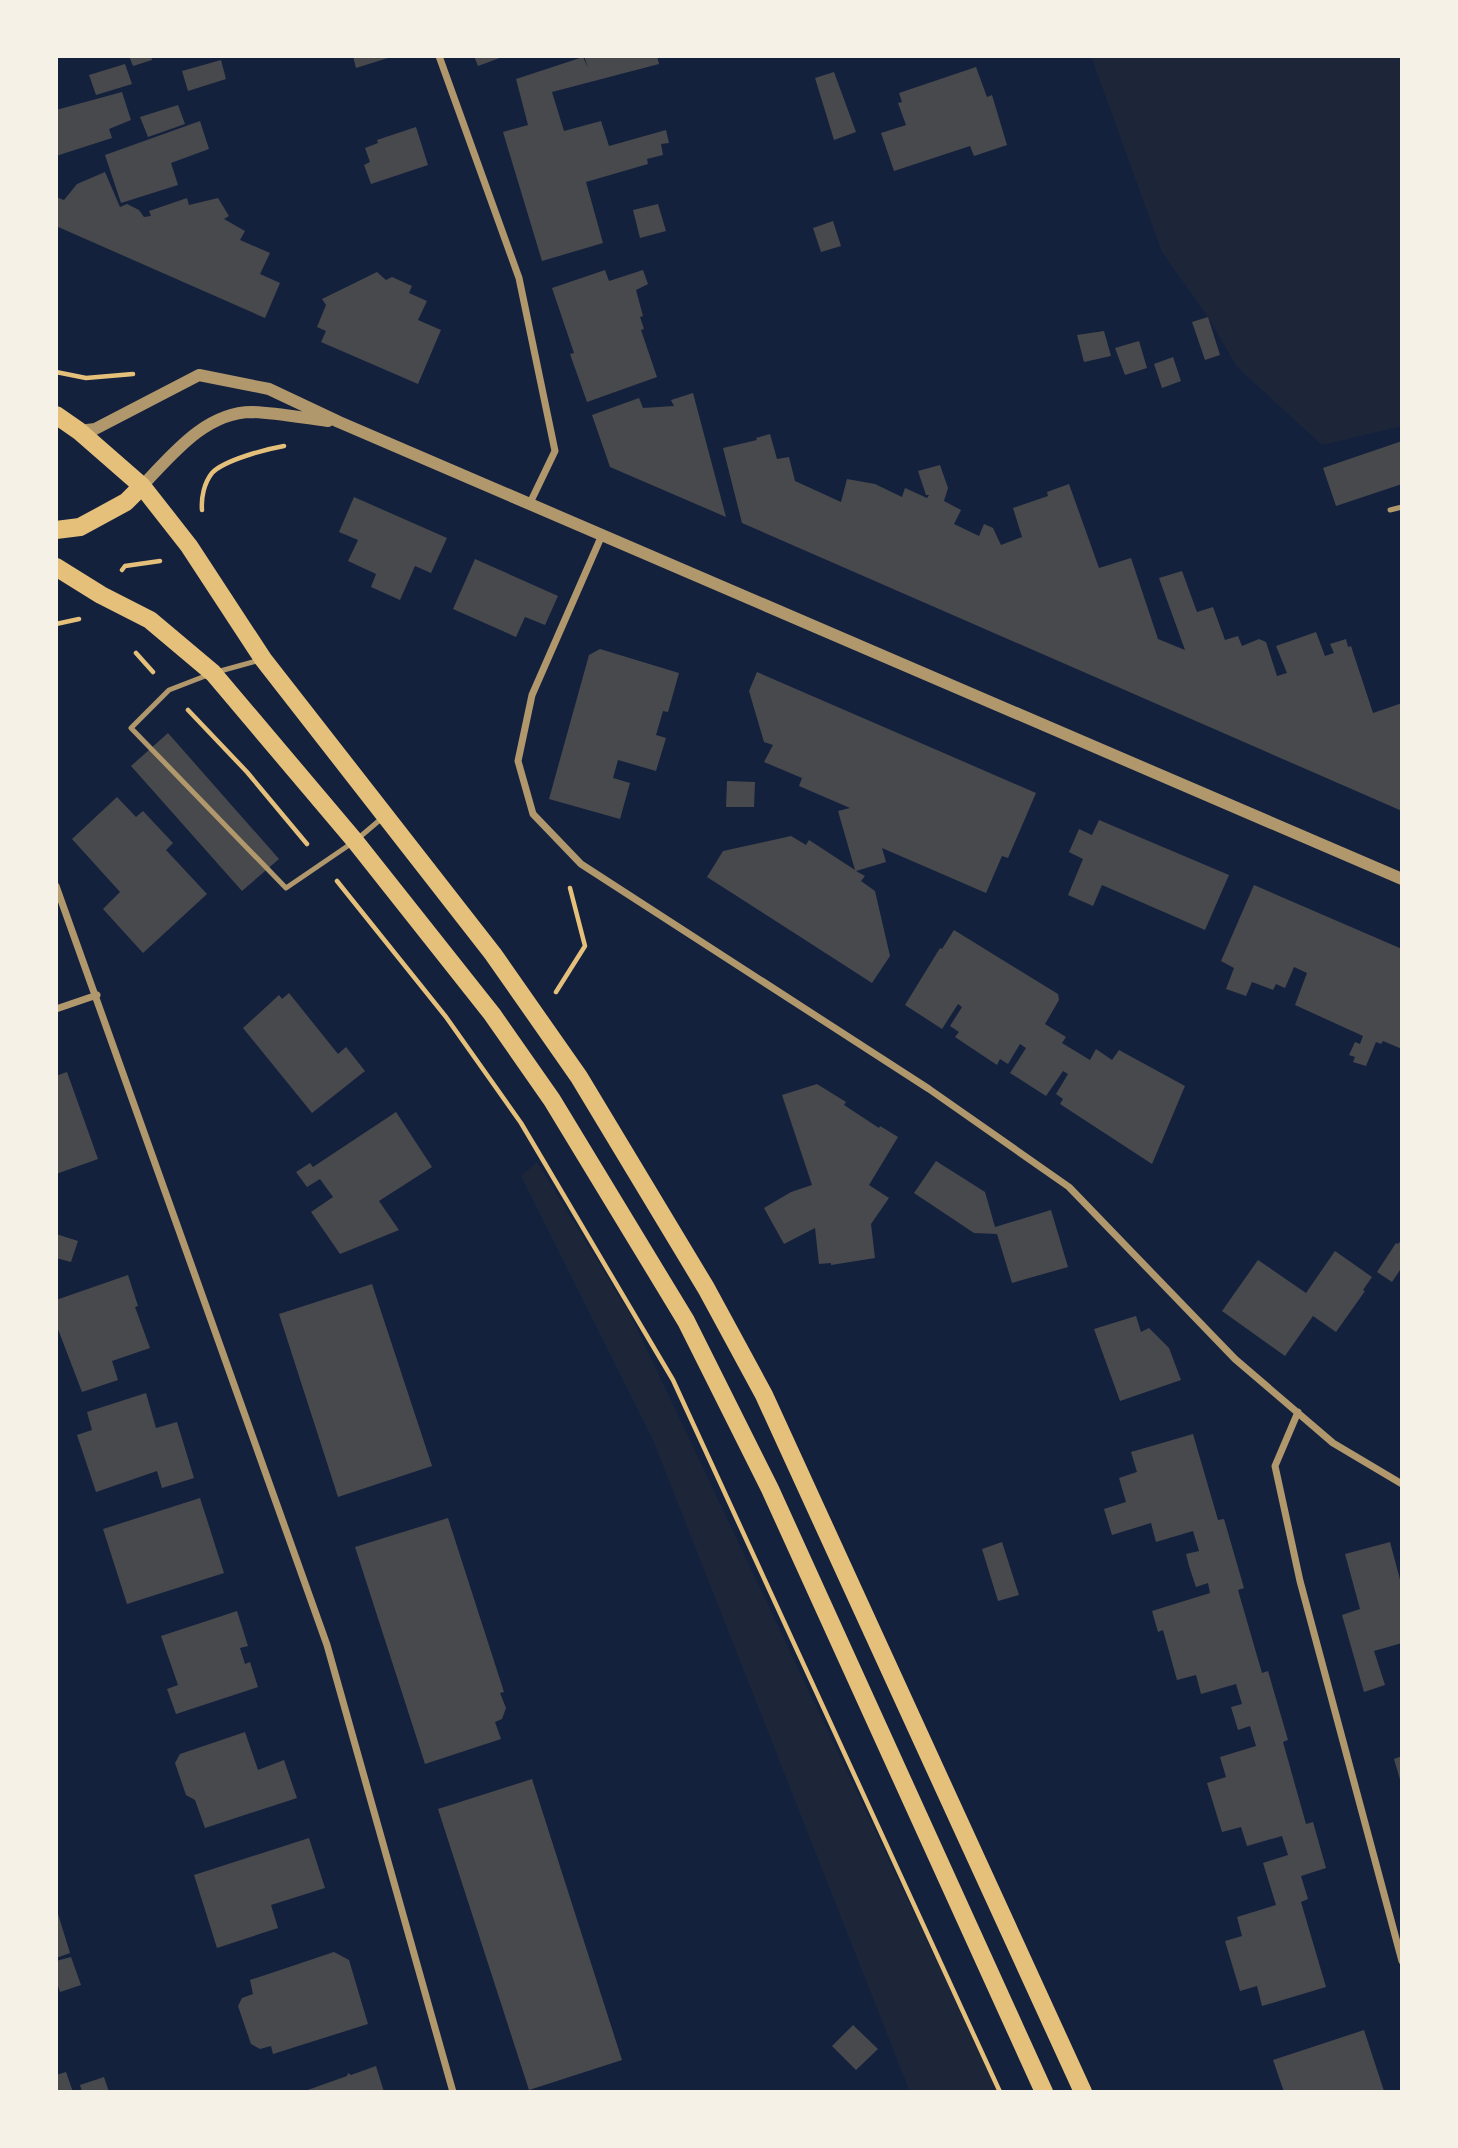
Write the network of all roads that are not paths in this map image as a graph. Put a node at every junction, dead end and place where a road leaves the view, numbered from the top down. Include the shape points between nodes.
1 (439, 56) edge
2 (56, 415) edge
3 (339, 422) junction
4 (79, 431) junction
5 (142, 486) junction
6 (530, 503) junction
7 (1402, 507) edge
8 (1390, 510) dead end
9 (56, 530) edge
10 (603, 534) junction
11 (56, 567) edge
12 (263, 659) junction
13 (213, 673) junction
14 (384, 816) junction
15 (355, 841) junction
16 (1402, 879) edge
17 (56, 886) edge
18 (97, 995) junction
19 (56, 1009) edge
20 (1298, 1412) junction
21 (1402, 1484) edge
22 (1402, 1961) edge
23 (453, 2092) edge
24 (1044, 2092) edge
25 (1083, 2092) edge

1 - 6 street via 519,278 555,451
2 - 4 main road
3 - 4 street via 270,389 199,375 95,429
3 - 5 street via 249,412 213,421
3 - 6 street
4 - 5 main road
5 - 9 main road via 126,502 80,527
5 - 12 main road via 189,546
6 - 10 street
7 - 8 lane
10 - 16 street
10 - 20 street via 532,695 518,761 533,814 581,864 929,1089 1069,1187 1235,1359
11 - 13 main road via 150,620
12 - 13 lane
12 - 14 main road
13 - 15 main road
13 - 15 lane via 169,690 131,728 286,888
14 - 15 lane
14 - 25 main road via 493,954 579,1077 699,1276 804,1479
15 - 24 main road via 492,1014 552,1100 686,1321 770,1489
17 - 18 street
18 - 19 street
18 - 23 street via 327,1645
20 - 21 street via 1334,1443
20 - 22 street via 1275,1466 1300,1581

